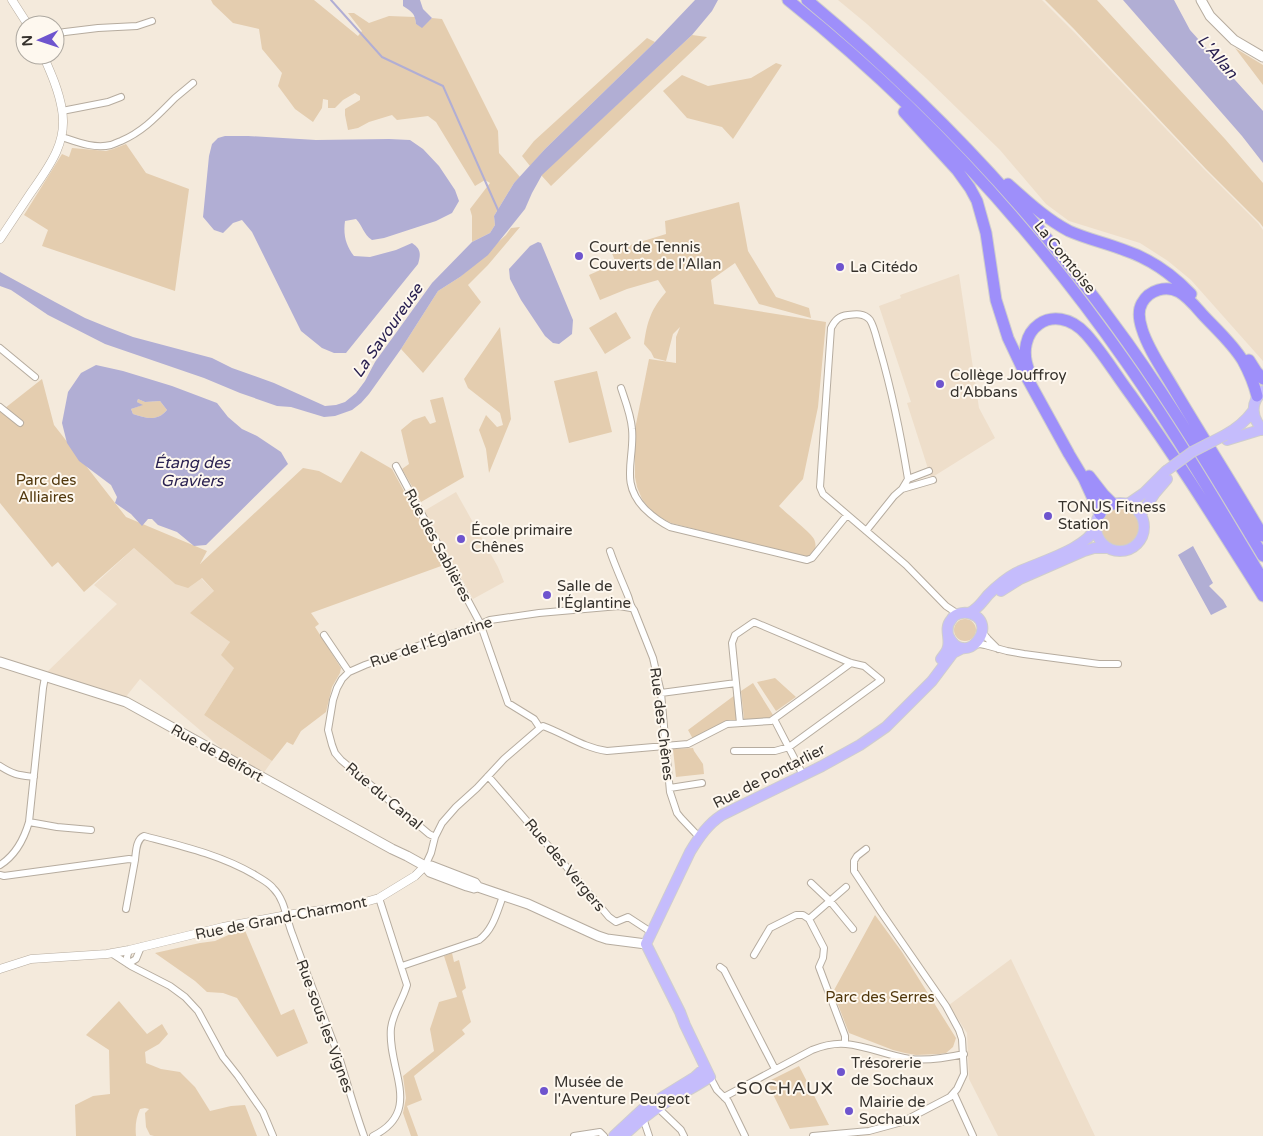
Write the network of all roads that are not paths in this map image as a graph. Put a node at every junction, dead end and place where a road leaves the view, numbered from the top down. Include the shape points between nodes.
1 (12, 0) edge
2 (788, 0) edge
3 (807, 0) edge
4 (1201, 0) edge
5 (801, 11) junction
6 (22, 15) edge
7 (152, 21) dead end
8 (65, 32) edge
9 (1263, 57) edge
10 (47, 65) edge
11 (193, 83) dead end
12 (121, 97) dead end
13 (62, 111) junction
14 (62, 136) junction
15 (964, 145) junction
16 (0, 239) edge
17 (0, 348) edge
18 (35, 377) dead end
19 (1263, 379) edge
20 (621, 388) dead end
21 (1260, 394) edge
22 (0, 407) edge
23 (1253, 411) junction
24 (20, 423) dead end
25 (1263, 429) edge
26 (1226, 437) junction
27 (396, 466) dead end
28 (929, 471) dead end
29 (1168, 473) junction
30 (908, 478) junction
31 (934, 480) dead end
32 (902, 489) junction
33 (1114, 504) junction
34 (1128, 504) junction
35 (1100, 514) junction
36 (1141, 514) junction
37 (847, 515) junction
38 (1096, 527) junction
39 (866, 531) junction
40 (1263, 536) edge
41 (1108, 548) junction
42 (610, 551) dead end
43 (1263, 556) edge
44 (1263, 580) edge
45 (1263, 596) edge
46 (631, 608) junction
47 (959, 616) junction
48 (480, 623) junction
49 (981, 627) junction
50 (324, 635) dead end
51 (948, 636) junction
52 (974, 645) junction
53 (963, 648) junction
54 (999, 649) junction
55 (0, 662) edge
56 (851, 663) junction
57 (1118, 664) dead end
58 (350, 671) junction
59 (45, 677) junction
60 (736, 683) junction
61 (923, 688) junction
62 (661, 693) junction
63 (774, 719) junction
64 (740, 723) junction
65 (540, 728) junction
66 (666, 745) junction
67 (789, 747) junction
68 (734, 750) dead end
69 (0, 766) edge
70 (803, 775) junction
71 (488, 776) junction
72 (34, 777) junction
73 (702, 783) dead end
74 (670, 788) junction
75 (29, 822) junction
76 (91, 830) dead end
77 (435, 837) junction
78 (699, 837) junction
79 (866, 849) dead end
80 (135, 860) junction
81 (0, 865) edge
82 (425, 866) junction
83 (0, 875) edge
84 (811, 882) dead end
85 (846, 887) dead end
86 (503, 896) junction
87 (379, 898) junction
88 (830, 901) junction
89 (126, 909) dead end
90 (287, 915) junction
91 (809, 919) junction
92 (853, 929) dead end
93 (652, 932) junction
94 (646, 944) junction
95 (141, 947) junction
96 (129, 950) junction
97 (110, 953) junction
98 (754, 955) dead end
99 (136, 959) junction
100 (128, 964) junction
101 (402, 966) junction
102 (720, 967) dead end
103 (0, 968) edge
104 (144, 972) junction
105 (846, 1044) junction
106 (964, 1054) junction
107 (775, 1069) junction
108 (708, 1072) junction
109 (954, 1094) junction
110 (724, 1097) junction
111 (656, 1105) junction
112 (643, 1118) junction
113 (273, 1136) edge
114 (364, 1136) edge
115 (373, 1136) edge
116 (574, 1136) edge
117 (604, 1136) edge
118 (614, 1136) edge
119 (623, 1136) edge
120 (649, 1136) edge
121 (684, 1136) edge
122 (745, 1136) edge
123 (813, 1136) edge
124 (973, 1136) edge

1 - 6 street
2 - 5 highway, La Comtoise
3 - 15 highway, La Comtoise via 884,67
4 - 9 main road via 1210,16 1234,40
5 - 35 highway via 905,113 970,188 985,227 996,300 1008,338
5 - 44 highway, La Comtoise via 844,46 920,118 986,186 1042,251 1145,390
7 - 8 street via 138,26
10 - 13 street
11 - 14 street via 152,122 115,144 92,145
12 - 13 street
13 - 14 street
14 - 16 street via 53,162
15 - 19 highway via 1059,225 1139,255 1164,269 1238,344
15 - 43 highway, La Comtoise via 1040,230 1118,329 1169,404
17 - 18 street
20 - 37 street via 632,426 630,483 642,506 656,519 670,526 809,560
21 - 23 main road
21 - 40 highway via 1234,347 1184,295 1163,289 1146,298 1139,316 1146,340
22 - 24 street
23 - 25 main road via 1254,418
23 - 26 main road
25 - 26 main road
26 - 29 main road, bridge via 1192,452
27 - 48 street, Rue des Sablières
28 - 30 street
29 - 34 main road
29 - 36 main road
30 - 32 street
30 - 37 street via 882,358 870,321 859,314 840,316 831,328 820,488 822,494
31 - 32 street
32 - 39 street
33 - 34 main road
33 - 35 main road
33 - 45 highway via 1102,494 1082,466 1028,369 1026,343 1032,330 1045,321 1066,321 1087,336 1172,452
34 - 36 main road
35 - 38 main road
36 - 41 main road via 1144,530 1138,544 1124,551
37 - 39 street
38 - 41 main road
38 - 47 main road via 1084,542 1009,577 980,606
39 - 47 street
41 - 49 main road via 1094,548 1010,585 984,609
42 - 46 street, Rue des Chênes
46 - 48 street, Rue de l'Églantine via 619,606 538,613
46 - 62 street, Rue des Chênes via 653,658
47 - 49 main road via 977,618
47 - 51 main road via 948,625
48 - 58 street, Rue de l'Églantine
48 - 65 street, Rue des Sablières via 508,703 534,719
49 - 52 main road
49 - 54 street
50 - 58 street
51 - 53 main road via 953,644
51 - 61 main road, Rue de Pontarlier via 947,650
52 - 53 main road
52 - 54 street
53 - 61 main road, Rue de Pontarlier via 953,653
54 - 57 street via 1098,664
55 - 59 main road, Rue de Belfort
56 - 60 street via 754,622 733,638
56 - 63 street
56 - 67 street via 864,666 881,680
58 - 77 street, Rue du Canal via 342,679 333,700 328,730 335,753
59 - 72 street
59 - 82 main road, Rue de Belfort via 126,702
60 - 62 street
60 - 64 street
61 - 70 main road, Rue de Pontarlier via 886,727 857,747
62 - 66 street, Rue des Chênes
63 - 64 street
63 - 67 street
64 - 66 street via 726,724 688,744
65 - 66 street via 557,731 599,750
65 - 71 street
66 - 74 street, Rue des Chênes
67 - 68 street via 775,751
67 - 70 street
69 - 72 street via 20,776
70 - 78 main road, Rue de Pontarlier via 722,815
71 - 77 street via 449,814
71 - 93 street, Rue des Vergers via 609,917 616,922 628,917
72 - 75 street
73 - 74 street
74 - 78 street, Rue des Chênes via 677,813
75 - 76 street
75 - 81 street via 20,845
77 - 82 street
78 - 93 main road, Rue de Pontarlier
79 - 106 street via 854,861 854,871 946,1006 961,1034
80 - 83 street
80 - 89 street
80 - 90 street, Rue sous les Vignes via 139,840 144,836 230,862 268,883 280,896
82 - 86 main road, Rue de Belfort
82 - 87 street, Rue de Grand-Charmont
84 - 88 street
85 - 88 street
86 - 94 main road via 598,936
86 - 101 street via 490,929 479,940
87 - 90 street, Rue de Grand-Charmont via 355,905
87 - 101 street
88 - 91 street
88 - 92 street
90 - 95 street, Rue de Grand-Charmont
90 - 114 street, Rue sous les Vignes
91 - 98 street via 796,914 770,928
91 - 105 street via 824,948 819,968
93 - 94 main road, Rue de Pontarlier
94 - 108 main road
95 - 96 street, Rue de Grand-Charmont
95 - 99 street
96 - 97 street, Rue de Grand-Charmont
96 - 99 street
96 - 100 street
97 - 100 street
97 - 103 street, Rue de Grand-Charmont via 31,959
99 - 100 street
99 - 104 street
100 - 104 street
101 - 115 street via 407,985 391,1026 400,1108 397,1118
102 - 107 street
104 - 113 street via 170,986 198,1011 223,1057 263,1112
105 - 106 street via 919,1060
105 - 107 street via 817,1048
106 - 109 street via 964,1074
107 - 110 street
108 - 110 street
108 - 111 main road via 695,1076
109 - 123 street via 894,1125 869,1131
109 - 124 street
110 - 122 street
111 - 112 main road
111 - 118 main road via 629,1121
111 - 121 street
112 - 119 main road
112 - 120 street
116 - 117 street via 600,1132

